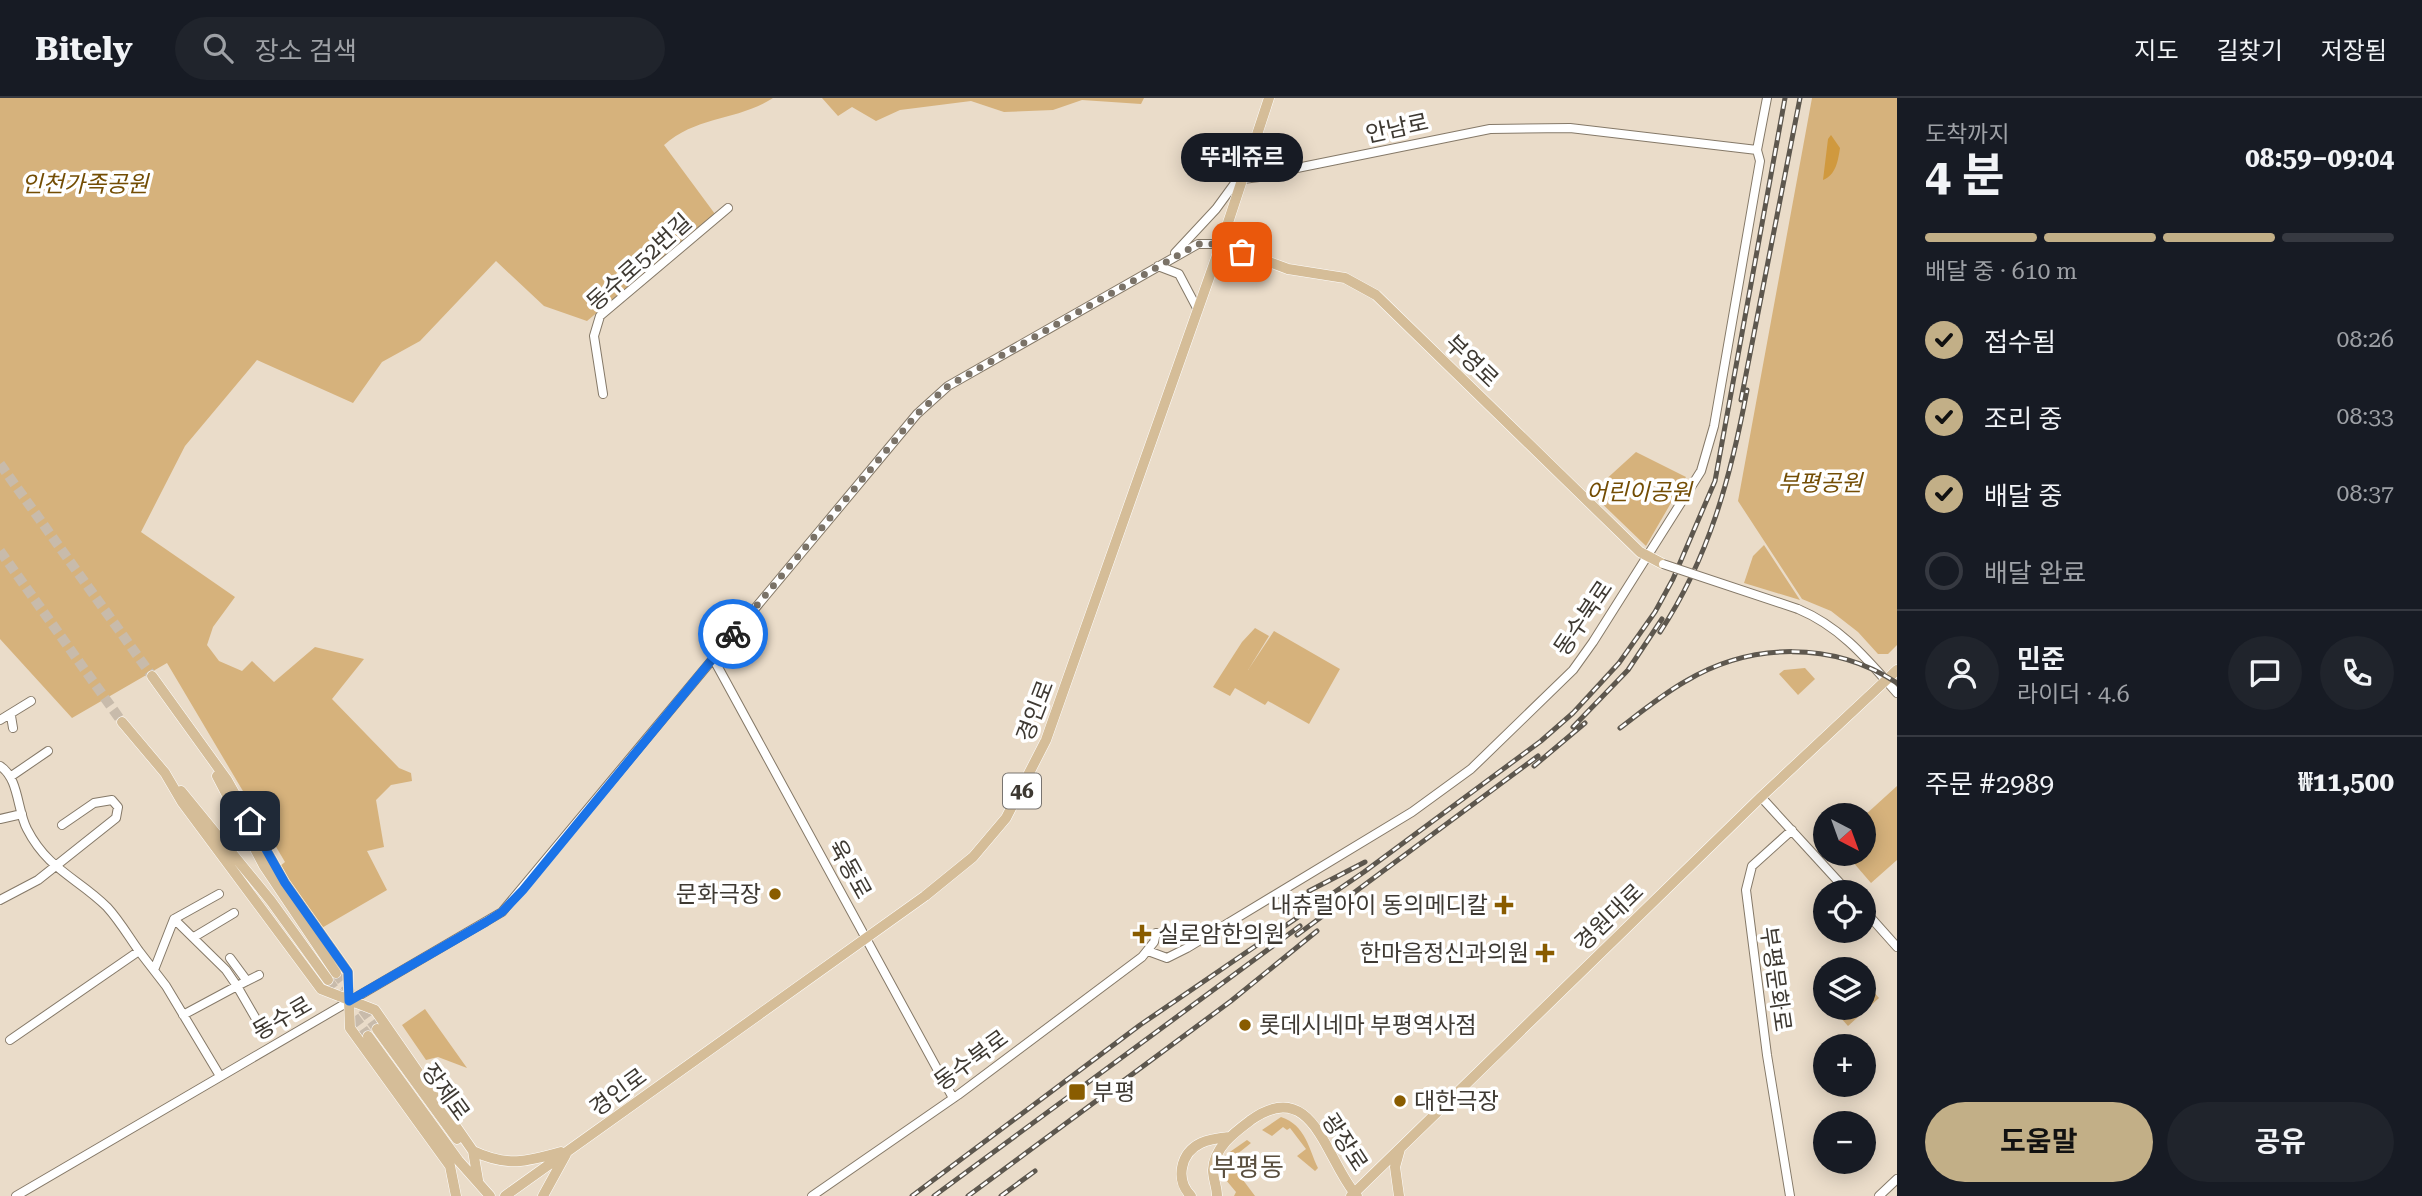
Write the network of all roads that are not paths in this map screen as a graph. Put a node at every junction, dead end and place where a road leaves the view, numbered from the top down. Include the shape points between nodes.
1 (1269, 98) edge
2 (1767, 98) edge
3 (1253, 147) junction
4 (1757, 150) junction
5 (1247, 167) junction
6 (1297, 168) junction
7 (1243, 179) junction
8 (728, 208) dead end
9 (1221, 244) junction
10 (1162, 264) junction
11 (1198, 310) junction
12 (603, 394) dead end
13 (1647, 556) junction
14 (1663, 564) joint
15 (713, 658) junction
16 (1897, 670) edge
17 (152, 676) tunnel mouth
18 (1886, 680) junction
19 (1897, 693) edge
20 (31, 701) dead end
21 (11, 716) junction
22 (0, 720) edge
23 (122, 722) tunnel mouth
24 (13, 728) dead end
25 (201, 745) junction
26 (48, 751) dead end
27 (0, 766) edge
28 (164, 773) junction
29 (10, 777) junction
30 (1761, 797) junction
31 (22, 814) junction
32 (0, 819) edge
33 (62, 825) dead end
34 (1792, 830) junction
35 (53, 867) junction
36 (1837, 880) edge
37 (219, 894) dead end
38 (0, 900) edge
39 (234, 913) dead end
40 (174, 919) junction
41 (1876, 923) edge
42 (1156, 933) dead end
43 (194, 937) junction
44 (866, 938) junction
45 (1897, 947) edge
46 (139, 951) junction
47 (1148, 951) junction
48 (230, 958) dead end
49 (154, 970) junction
50 (259, 975) dead end
51 (247, 981) junction
52 (237, 986) junction
53 (349, 1001) junction
54 (183, 1015) junction
55 (263, 1031) dead end
56 (373, 1033) tunnel mouth
57 (10, 1040) dead end
58 (220, 1076) junction
59 (953, 1098) junction
60 (1228, 1137) junction
61 (1402, 1145) junction
62 (568, 1150) junction
63 (473, 1151) junction
64 (450, 1166) junction
65 (478, 1180) junction
66 (1897, 1180) edge
67 (1354, 1195) edge
68 (16, 1196) edge
69 (456, 1196) edge
70 (490, 1196) edge
71 (505, 1196) edge
72 (542, 1196) edge
73 (812, 1196) edge
74 (1191, 1196) edge
75 (1217, 1196) edge
76 (1399, 1196) edge
77 (1790, 1196) edge
78 (1879, 1196) edge

1 - 3 main road, 경인로 / 46
2 - 4 street, 동수북로
3 - 5 main road, 경인로 / 46
3 - 6 street
4 - 6 street, 안남로 via 1570,128 1490,129
4 - 13 street, 동수북로 via 1760,162 1708,447 1701,471
5 - 7 main road, 경인로 / 46
5 - 10 street via 1216,209
6 - 7 street, 안남로
7 - 9 main road, 경인로 / 46
8 - 12 street, 동수로52번길 via 600,317 594,336
9 - 10 street, 동수로 via 1198,244
9 - 11 main road, 경인로 / 46
9 - 13 main road, 부영로 via 1288,269 1345,278 1376,295
10 - 11 street via 1179,274
10 - 15 street, 동수로 via 948,386 917,414
11 - 44 main road, 경인로 / 46 via 1030,776 1006,818 972,857
13 - 14 main road, 부영로
13 - 47 street, 동수북로 via 1573,670 1471,769 1231,924 1167,958
14 - 18 street, bridge via 1822,619 1845,636
15 - 44 street, 육동로
15 - 53 street, 동수로 via 502,912
16 - 18 main road, 경원대로
17 - 25 main road
18 - 19 street
18 - 30 main road, 경원대로
20 - 21 street
21 - 22 street
21 - 24 street
23 - 28 main road
25 - 28 main road via 264,866 332,976
25 - 53 main road via 227,780 285,883 348,972
26 - 29 street
27 - 29 street
28 - 53 main road via 321,989
29 - 31 street
30 - 34 street
30 - 61 main road, 경원대로
31 - 32 street
31 - 35 street via 26,828
33 - 35 street via 94,803 112,800 118,807 116,818
34 - 36 street
34 - 77 street, 부평문화로 via 1752,866 1746,890
35 - 38 street
35 - 46 street via 107,907
37 - 40 street
39 - 43 street
40 - 43 street
40 - 49 street
41 - 45 street
42 - 47 street, 동수북로
43 - 52 street
44 - 59 street, 육동로
44 - 62 main road, 경인로 / 46
46 - 49 street
46 - 57 street
47 - 59 street, 동수북로
48 - 51 street
49 - 54 street
50 - 51 street
51 - 52 street
52 - 54 street
52 - 55 street
53 - 58 street, 동수로
53 - 63 main road via 375,1010
53 - 64 main road via 349,1028
54 - 58 street
56 - 65 main road, 장제로 via 468,1155
58 - 68 street, 동수로
59 - 73 street, 동수북로
60 - 67 main road, 광장로 via 1269,1108 1291,1107 1314,1128
60 - 74 main road, 광장로 via 1204,1141 1191,1149 1181,1172 1183,1188
60 - 75 main road, 광장로 via 1213,1168
61 - 67 main road, 경원대로
61 - 76 main road via 1395,1167
62 - 63 main road via 528,1162 496,1162
62 - 71 main road, 경인로 / 46
62 - 72 main road
63 - 65 main road
64 - 65 main road
64 - 69 main road
65 - 70 main road, 장제로
66 - 78 street

